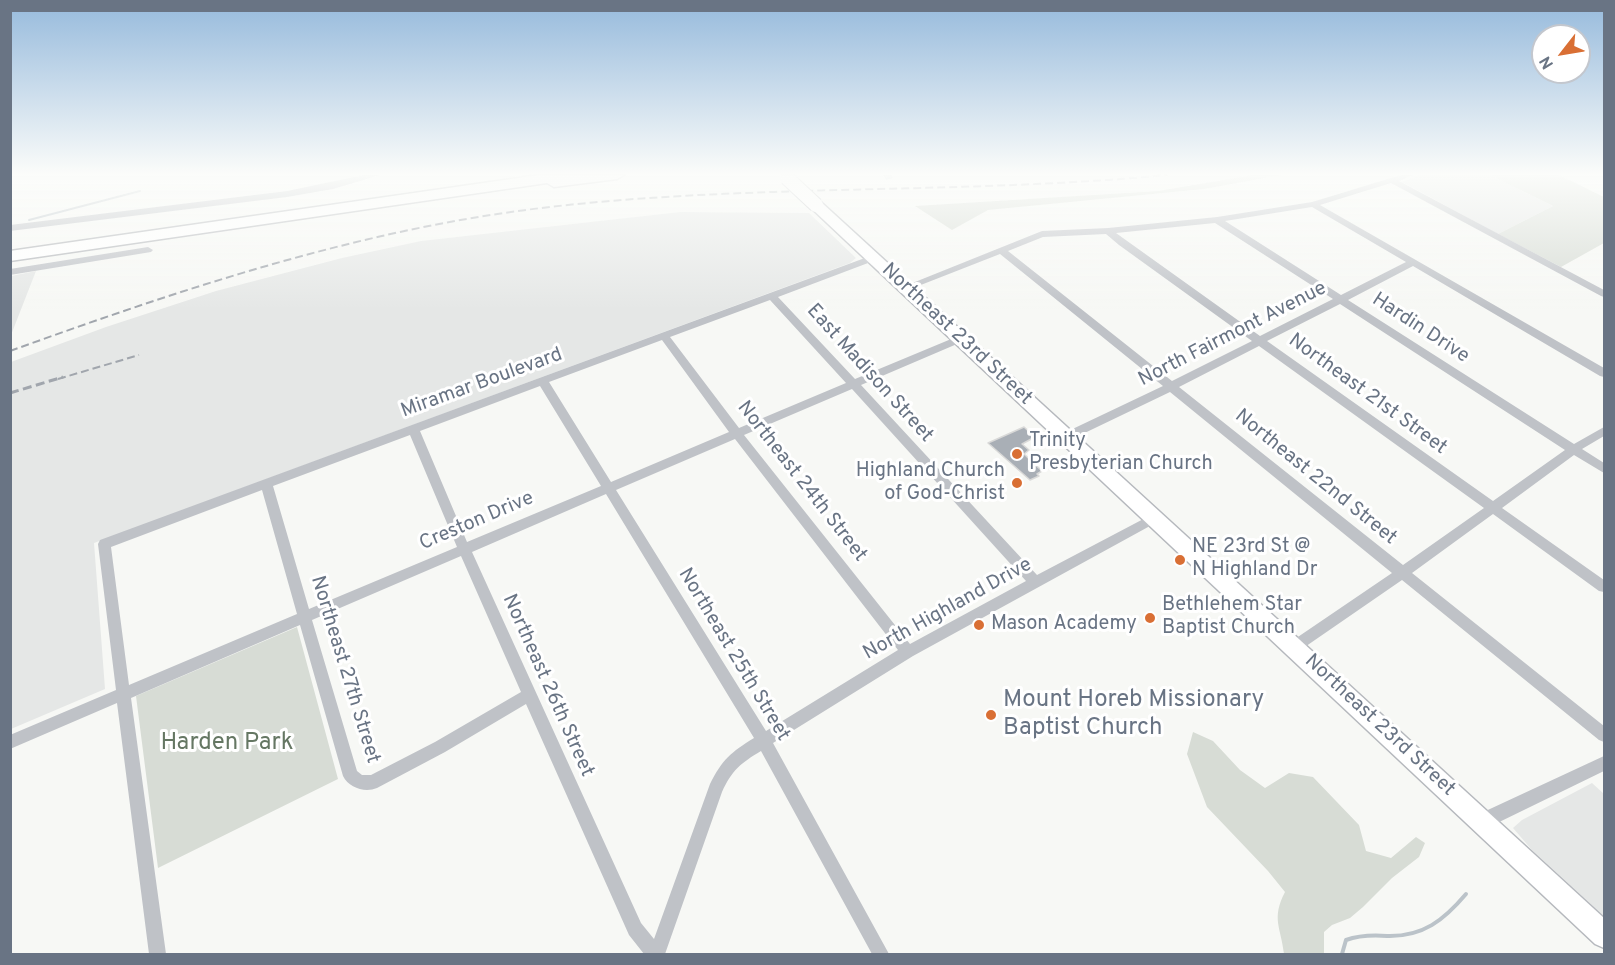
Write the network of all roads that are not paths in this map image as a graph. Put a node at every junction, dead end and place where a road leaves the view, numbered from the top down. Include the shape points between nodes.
1 (75, 220) edge
2 (164, 220) edge
3 (262, 220) edge
4 (833, 220) edge
5 (1217, 220) joint
6 (1341, 220) edge
7 (1466, 220) edge
8 (10, 228) edge
9 (1108, 231) junction
10 (10, 242) edge
11 (87, 245) junction
12 (148, 250) dead end
13 (1001, 250) junction
14 (10, 256) edge
15 (873, 258) junction
16 (1414, 262) junction
17 (10, 263) edge
18 (10, 272) edge
19 (905, 288) junction
20 (1605, 294) edge
21 (772, 296) junction
22 (1342, 300) junction
23 (664, 336) junction
24 (960, 339) junction
25 (1260, 340) junction
26 (1605, 373) edge
27 (543, 381) junction
28 (851, 385) junction
29 (1170, 387) junction
30 (413, 429) junction
31 (1605, 432) edge
32 (736, 433) junction
33 (1066, 437) junction
34 (1574, 449) junction
35 (1605, 469) edge
36 (266, 484) junction
37 (606, 487) junction
38 (1493, 507) junction
39 (1155, 518) junction
40 (464, 549) junction
41 (1402, 573) junction
42 (1036, 583) junction
43 (1605, 587) edge
44 (304, 618) junction
45 (1294, 647) junction
46 (909, 652) junction
47 (123, 694) junction
48 (530, 694) junction
49 (1605, 735) edge
50 (763, 740) junction
51 (10, 742) edge
52 (1605, 763) edge
53 (1483, 821) junction
54 (1605, 934) edge
55 (156, 954) edge
56 (656, 954) edge
57 (881, 954) edge

1 - 8 street
2 - 10 highway
3 - 11 highway
4 - 15 main road, Northeast 23rd Street, bridge
5 - 9 street
5 - 22 street, Hardin Drive
6 - 16 street
7 - 20 street
9 - 13 street via 1042,234
9 - 25 street, Northeast 21st Street
11 - 14 highway
11 - 17 highway
12 - 18 street
13 - 19 street
13 - 29 street, Northeast 22nd Street
15 - 19 main road, Northeast 23rd Street
15 - 21 street, Miramar Boulevard
16 - 22 street, North Fairmont Avenue
16 - 26 street
19 - 24 main road, Northeast 23rd Street
21 - 23 street, Miramar Boulevard
21 - 28 street, East Madison Street
22 - 25 street, North Fairmont Avenue
22 - 34 street, Hardin Drive
23 - 27 street, Miramar Boulevard
23 - 32 street, Northeast 24th Street
24 - 28 street, Creston Drive
24 - 33 main road, Northeast 23rd Street
25 - 29 street, North Fairmont Avenue
25 - 38 street, Northeast 21st Street
27 - 30 street, Miramar Boulevard
27 - 37 street, Northeast 25th Street
28 - 32 street, Creston Drive
28 - 42 street, East Madison Street
29 - 33 street, North Fairmont Avenue
29 - 41 street, Northeast 22nd Street
30 - 36 street, Miramar Boulevard
30 - 40 street, Northeast 26th Street
31 - 34 street
32 - 37 street, Creston Drive
32 - 46 street, Northeast 24th Street
33 - 39 main road, Northeast 23rd Street
34 - 35 street, Hardin Drive
34 - 38 street
36 - 44 street, Northeast 27th Street
36 - 47 street, Miramar Boulevard via 104,544
37 - 40 street, Creston Drive
37 - 50 street, Northeast 25th Street
38 - 41 street
38 - 43 street, Northeast 21st Street
39 - 42 street, North Highland Drive
39 - 45 main road, Northeast 23rd Street
40 - 44 street, Creston Drive
40 - 48 street, Northeast 26th Street
41 - 45 street
41 - 49 street, Northeast 22nd Street
42 - 46 street, North Highland Drive
44 - 47 street, Creston Drive
44 - 48 street, Northeast 27th Street via 351,776 360,782 372,783
45 - 53 main road, Northeast 23rd Street
46 - 50 street, North Highland Drive
47 - 51 street, Creston Drive
47 - 55 street
48 - 56 street, Northeast 26th Street via 635,929
50 - 56 street, North Highland Drive via 724,769
50 - 57 street, Northeast 25th Street
52 - 53 street
53 - 54 main road, Northeast 23rd Street

